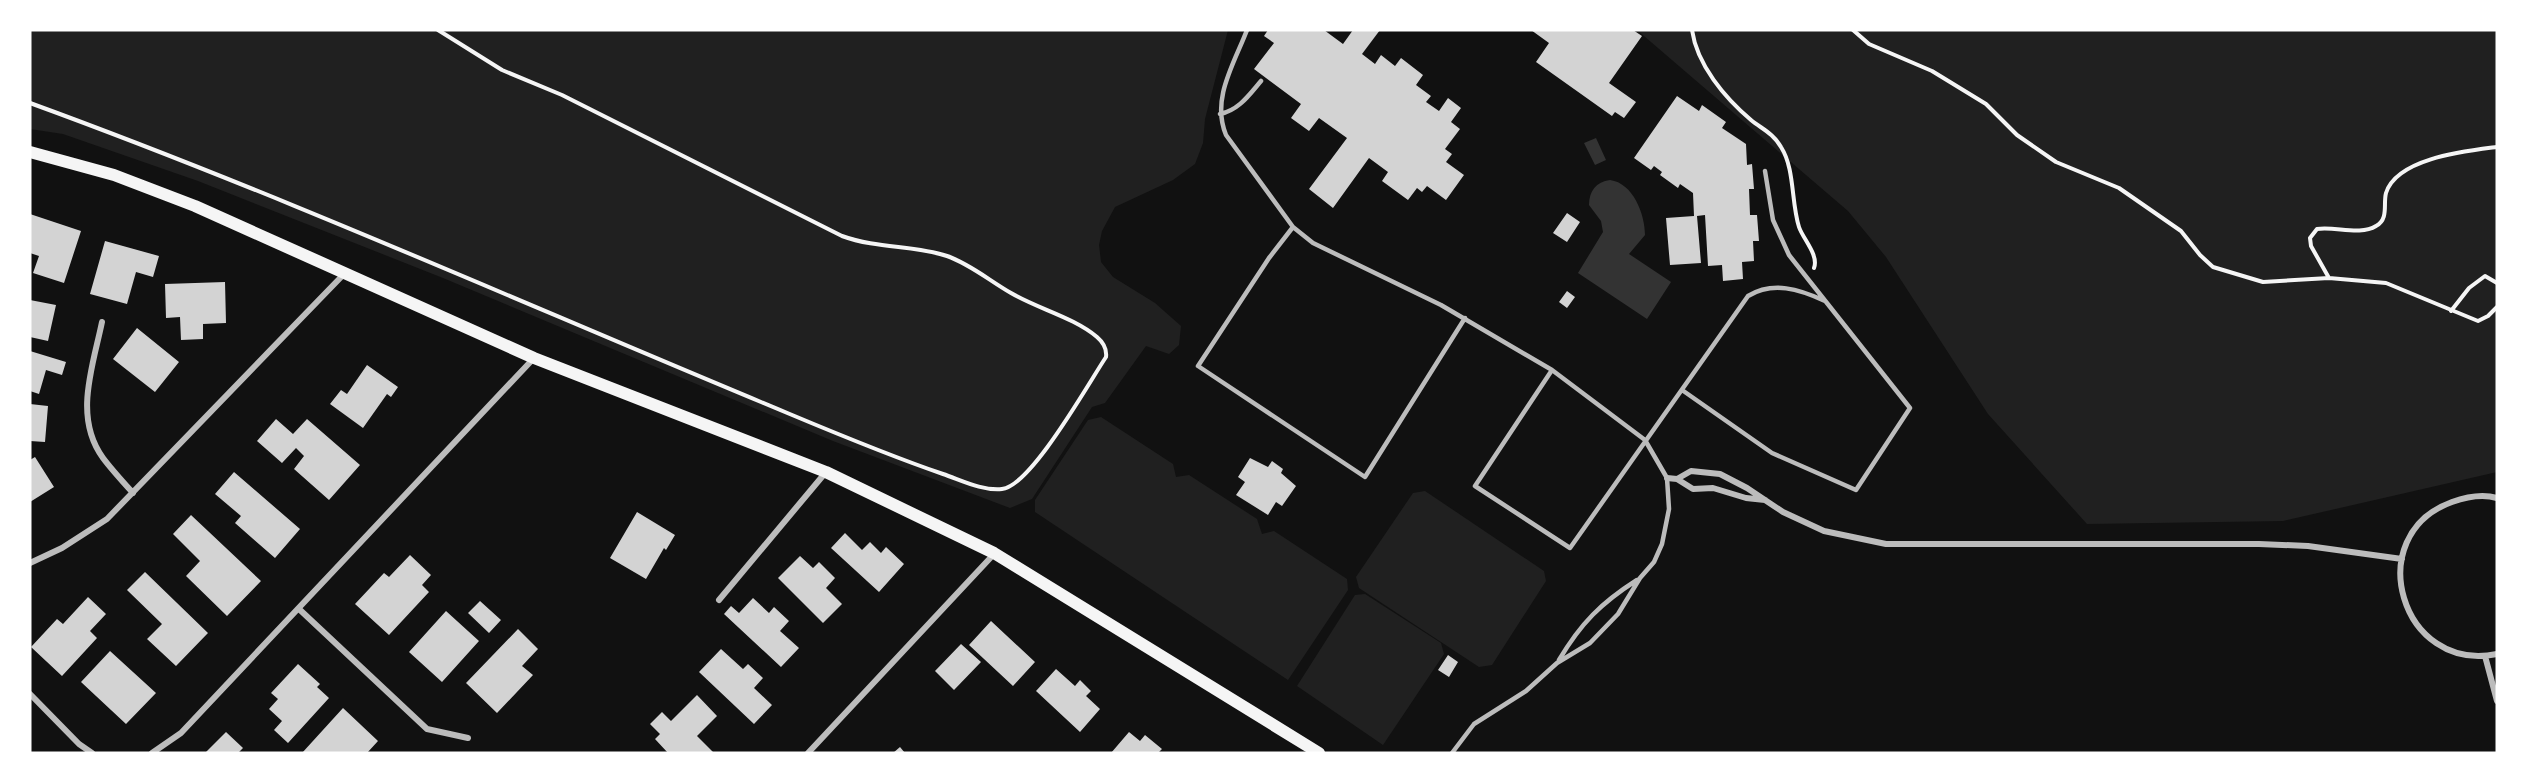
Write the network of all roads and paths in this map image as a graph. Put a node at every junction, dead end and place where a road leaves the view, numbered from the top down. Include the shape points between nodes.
1 (438, 30) edge
2 (1247, 30) edge
3 (1692, 30) edge
4 (1853, 30) edge
5 (1261, 81) dead end
6 (30, 103) edge
7 (1220, 114) junction
8 (2497, 147) edge
9 (30, 152) edge
10 (1766, 171) dead end
11 (1293, 227) junction
12 (344, 273) junction
13 (1807, 278) junction
14 (2329, 278) junction
15 (2497, 283) edge
16 (1825, 301) junction
17 (2497, 307) edge
18 (2451, 311) junction
19 (1466, 318) junction
20 (102, 322) dead end
21 (534, 358) junction
22 (1552, 370) junction
23 (1682, 390) junction
24 (1645, 440) junction
25 (826, 472) junction
26 (1667, 478) junction
27 (1677, 479) junction
28 (133, 494) junction
29 (2497, 498) edge
30 (1765, 500) junction
31 (994, 553) junction
32 (2402, 559) junction
33 (30, 564) edge
34 (1640, 578) junction
35 (718, 600) dead end
36 (299, 609) junction
37 (2497, 654) edge
38 (2485, 656) junction
39 (1557, 663) junction
40 (30, 694) edge
41 (2497, 701) edge
42 (468, 738) dead end
43 (92, 753) edge
44 (152, 753) edge
45 (808, 753) edge
46 (1319, 753) edge
47 (1452, 753) edge

1 - 6 path via 502,70 562,95 843,236 879,247 935,253 958,261 1012,294 1091,333 1107,350 1106,357 1029,472 1010,487 975,485 910,463 352,229
2 - 7 lane via 1220,97
3 - 13 path via 1694,45 1708,72 1734,104 1772,133 1783,149 1795,213 1816,264
4 - 14 path via 1869,44 1932,71 1986,104 2017,135 2056,162 2119,188 2181,231 2213,267 2263,282
5 - 7 lane via 1243,103
7 - 11 lane via 1226,135
8 - 14 path via 2421,163 2403,172 2394,178 2386,193 2384,219 2378,226 2366,230 2317,229 2310,238 2311,246
9 - 12 main road via 114,175 195,206
10 - 13 lane via 1773,220 1789,255
11 - 19 lane via 1314,243
11 - 19 lane via 1198,366 1365,477
12 - 21 main road
12 - 28 street
13 - 16 lane
14 - 18 path via 2405,288
15 - 18 path via 2485,276 2478,279
16 - 23 lane via 1780,287 1767,287 1748,296
16 - 23 lane via 1910,408 1856,490 1772,453
17 - 18 path via 2478,321
19 - 22 lane
20 - 28 street via 85,402 87,421 102,457
21 - 25 main road
21 - 36 street
22 - 24 lane
22 - 24 lane via 1475,486 1570,548
23 - 24 lane
24 - 26 lane
25 - 31 main road
25 - 35 street
26 - 27 street
26 - 34 lane via 1667,527 1658,554
27 - 30 street via 1693,489 1713,488
27 - 30 street via 1691,471 1720,474
28 - 33 street via 107,519
29 - 32 street via 2465,497 2440,506 2419,523
30 - 32 street via 1824,531 1886,544 2259,544 2308,546
31 - 45 street
31 - 46 main road
32 - 38 street via 2399,572 2403,599 2415,623 2442,646 2458,653
34 - 39 lane via 1598,608 1576,631
34 - 39 lane via 1618,614 1590,643
36 - 42 street via 427,729
36 - 44 street via 181,733
37 - 38 street
38 - 41 street
39 - 47 lane via 1526,691 1474,724
40 - 43 street

